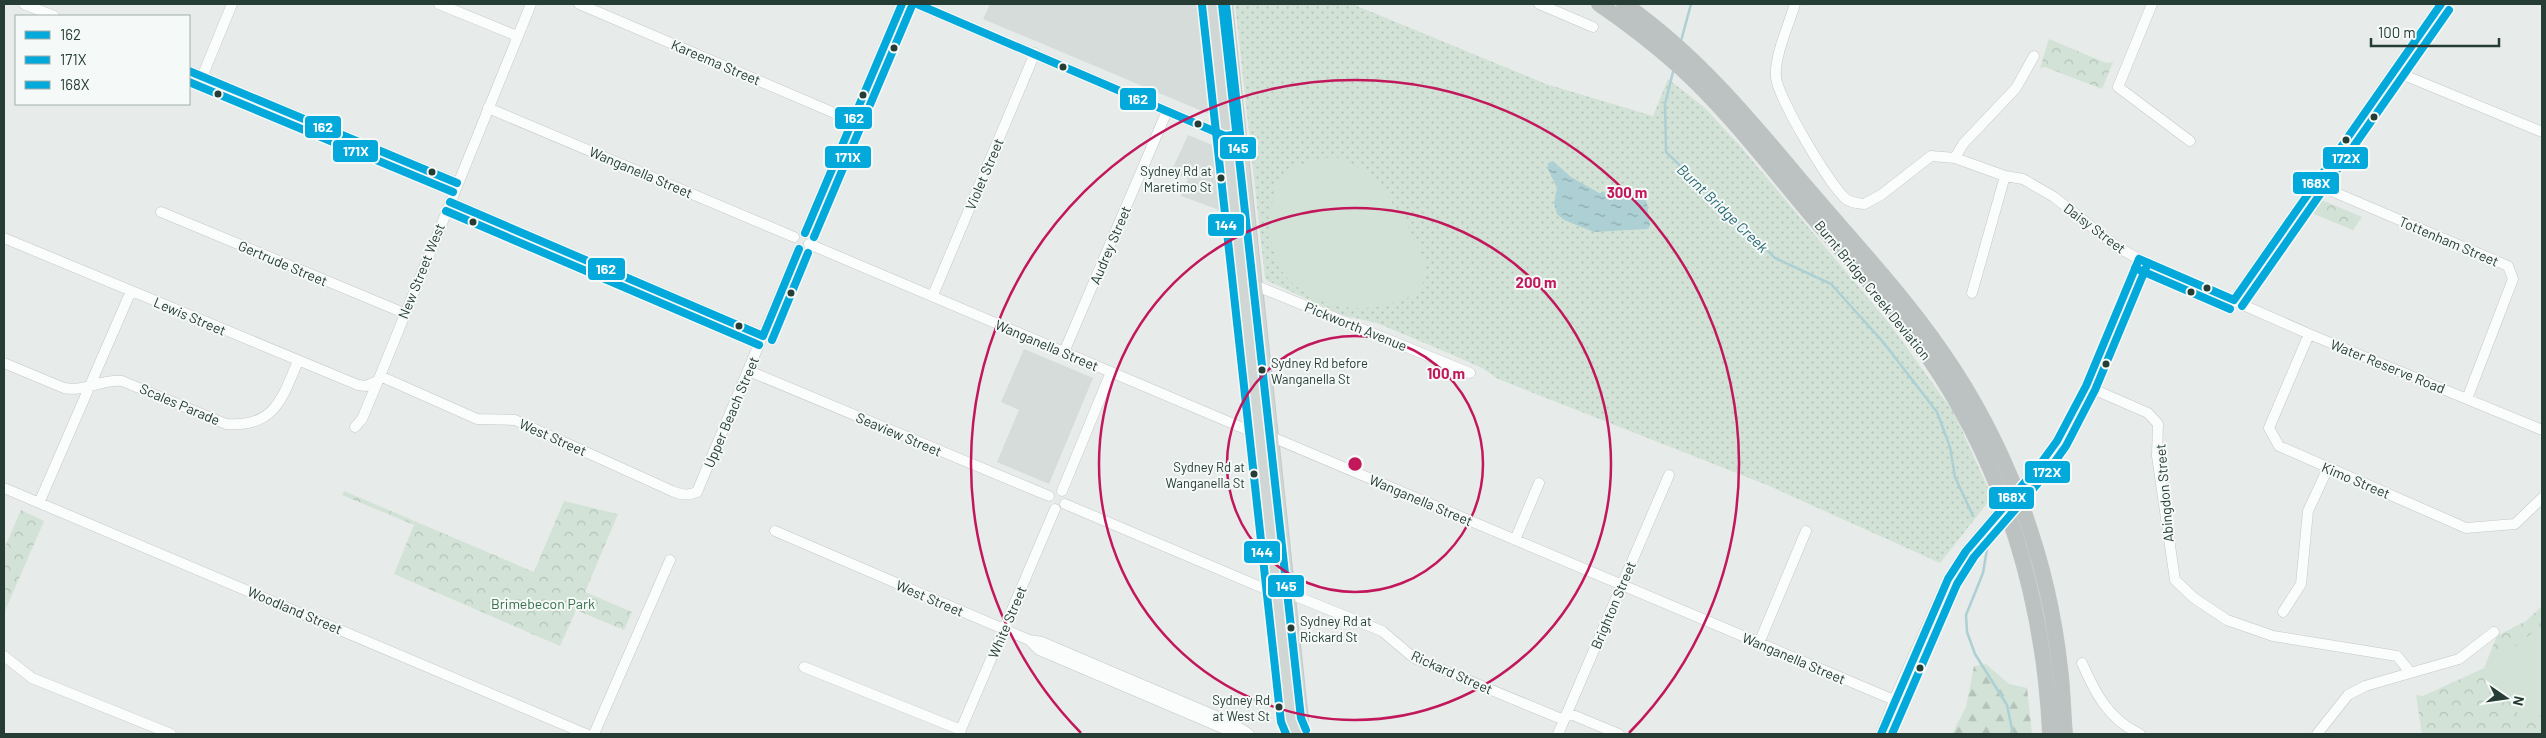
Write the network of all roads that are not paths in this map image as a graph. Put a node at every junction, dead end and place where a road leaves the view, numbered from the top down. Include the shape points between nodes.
1 (24, 4) edge
2 (232, 4) edge
3 (439, 4) edge
4 (531, 4) edge
5 (579, 4) edge
6 (902, 4) edge
7 (917, 4) edge
8 (1212, 4) edge
9 (1226, 4) edge
10 (1539, 4) edge
11 (1599, 4) edge
12 (1624, 4) edge
13 (1796, 4) edge
14 (2152, 4) edge
15 (2441, 4) edge
16 (52, 15) edge
17 (1593, 27) dead end
18 (517, 36) junction
19 (1035, 53) junction
20 (1677, 55) junction
21 (2034, 56) dead end
22 (190, 71) edge
23 (2394, 71) junction
24 (202, 77) junction
25 (488, 108) junction
26 (1167, 111) junction
27 (853, 121) junction
28 (2542, 132) edge
29 (1240, 134) junction
30 (1225, 136) junction
31 (2190, 141) dead end
32 (1955, 158) junction
33 (2005, 176) junction
34 (458, 183) junction
35 (2315, 184) junction
36 (450, 202) junction
37 (162, 212) dead end
38 (805, 233) junction
39 (794, 237) junction
40 (4, 238) edge
41 (804, 246) junction
42 (2140, 260) junction
43 (1242, 280) junction
44 (1255, 284) junction
45 (131, 291) junction
46 (1972, 293) dead end
47 (932, 295) junction
48 (2234, 300) junction
49 (404, 313) junction
50 (2309, 334) junction
51 (763, 336) junction
52 (1064, 352) junction
53 (298, 361) junction
54 (4, 363) edge
55 (749, 371) junction
56 (1111, 372) junction
57 (1470, 373) dead end
58 (378, 378) junction
59 (89, 386) junction
60 (2086, 386) junction
61 (2467, 399) junction
62 (356, 426) dead end
63 (2542, 430) edge
64 (1259, 432) junction
65 (1272, 437) junction
66 (2328, 468) junction
67 (1669, 475) dead end
68 (1539, 483) dead end
69 (4, 488) edge
70 (1062, 491) junction
71 (697, 492) joint
72 (1048, 496) junction
73 (2542, 498) edge
74 (39, 503) junction
75 (1065, 504) junction
76 (1055, 508) junction
77 (775, 531) dead end
78 (1806, 531) dead end
79 (1515, 540) junction
80 (670, 560) dead end
81 (1622, 585) junction
82 (1283, 593) junction
83 (2283, 612) dead end
84 (1004, 630) junction
85 (2494, 632) dead end
86 (1759, 643) junction
87 (4, 656) edge
88 (2082, 664) dead end
89 (804, 667) dead end
90 (2410, 672) junction
91 (1894, 700) junction
92 (1566, 716) junction
93 (2124, 730) edge
94 (960, 732) edge
95 (1246, 733) edge
96 (170, 734) edge
97 (586, 734) edge
98 (594, 734) edge
99 (1298, 734) edge
100 (1558, 734) edge
101 (1619, 734) edge
102 (1881, 734) edge
103 (2050, 734) edge
104 (2064, 734) edge
105 (2140, 734) edge
106 (2317, 734) edge

1 - 16 street
2 - 24 street
3 - 18 street
4 - 18 street, New Street West
5 - 27 street, Kareema Street
6 - 27 street
7 - 19 street
8 - 30 main road
9 - 29 main road
10 - 17 street
11 - 20 highway, Burnt Bridge Creek Deviation
12 - 20 highway, Burnt Bridge Creek Deviation
13 - 32 street, Daisy Street via 1778,61 1777,83 1829,176 1846,199 1864,204 1881,196 1931,156
14 - 31 street via 2118,87
15 - 23 street
18 - 25 street, New Street West
19 - 26 street
19 - 47 street, Violet Street
20 - 103 highway, Burnt Bridge Creek Deviation via 1891,308 1929,358 1962,412 2001,494 2026,568 2040,633
20 - 104 highway, Burnt Bridge Creek Deviation via 1739,107 1913,312 1977,408 2032,535 2047,592 2060,667
21 - 32 street via 2016,88
22 - 24 street
23 - 28 street
23 - 35 street
24 - 34 street
25 - 34 street, New Street West
25 - 39 street, Wanganella Street
26 - 30 street
26 - 52 street, Audrey Street
27 - 38 street
29 - 30 main road
29 - 44 main road
30 - 43 main road
32 - 33 street, Daisy Street
33 - 42 street, Daisy Street via 2023,179 2054,197 2117,247
33 - 46 street
34 - 36 street, New Street West
35 - 48 street
35 - 61 street, Tottenham Street via 2508,266 2513,279
36 - 49 street, New Street West
36 - 51 street
37 - 49 street, Gertrude Street
38 - 39 street via 798,232
38 - 41 street via 809,237
39 - 41 street via 794,245
40 - 45 street, Lewis Street
41 - 47 street, Wanganella Street
41 - 51 street, Upper Beach Street
42 - 48 street, Daisy Street
42 - 60 street
43 - 44 street, Pickworth Avenue
43 - 64 main road
44 - 57 street, Pickworth Avenue
44 - 65 main road
45 - 53 street, Lewis Street
45 - 59 street
47 - 52 street, Wanganella Street
48 - 50 street, Water Reserve Road
49 - 58 street, New Street West
50 - 61 street, Water Reserve Road
50 - 66 street, Kimo Street via 2269,428 2279,446
51 - 55 street, Upper Beach Street
52 - 56 street, Wanganella Street
53 - 58 street, Lewis Street via 358,385 366,386
53 - 59 street, Scales Parade via 276,407 265,417 245,424 226,424 122,380 108,380
54 - 59 street, Scales Parade via 64,388 74,390
55 - 71 street, Upper Beach Street
55 - 72 street, Seaview Street
56 - 64 street, Wanganella Street
56 - 70 street
58 - 62 street, New Street West
58 - 71 street, West Street via 477,419 514,420 684,496
59 - 74 street
60 - 90 street, Abingdon Street via 2148,413 2156,420 2175,580 2194,598 2227,620 2273,636 2397,656
60 - 91 street, bridge via 2057,441 2038,468 1966,551 1948,579
61 - 63 street, Water Reserve Road
64 - 65 street, Wanganella Street
64 - 82 main road
65 - 79 street, Wanganella Street
65 - 82 main road
66 - 73 street, Kimo Street via 2466,528 2515,524
66 - 83 street via 2308,511 2301,584
67 - 81 street, Brighton Street
68 - 79 street
69 - 74 street, Woodland Street
70 - 72 street via 1054,491
70 - 75 street
72 - 76 street via 1048,502
74 - 97 street, Woodland Street
75 - 76 street
75 - 82 street
76 - 84 street, White Street
77 - 84 street, West Street
78 - 86 street
79 - 81 street, Wanganella Street
80 - 98 street
81 - 86 street, Wanganella Street
81 - 92 street, Brighton Street
82 - 92 street, Rickard Street via 1382,631 1414,658
82 - 99 main road via 1291,721
84 - 94 street, White Street
84 - 95 street, West Street via 1042,642 1230,722
85 - 90 street via 2459,659
86 - 91 street, Wanganella Street
87 - 96 street via 32,678
88 - 93 street via 2098,698
89 - 94 street
90 - 106 street via 2348,694
91 - 102 street
92 - 100 street, Brighton Street
92 - 101 street, Rickard Street
93 - 105 street

